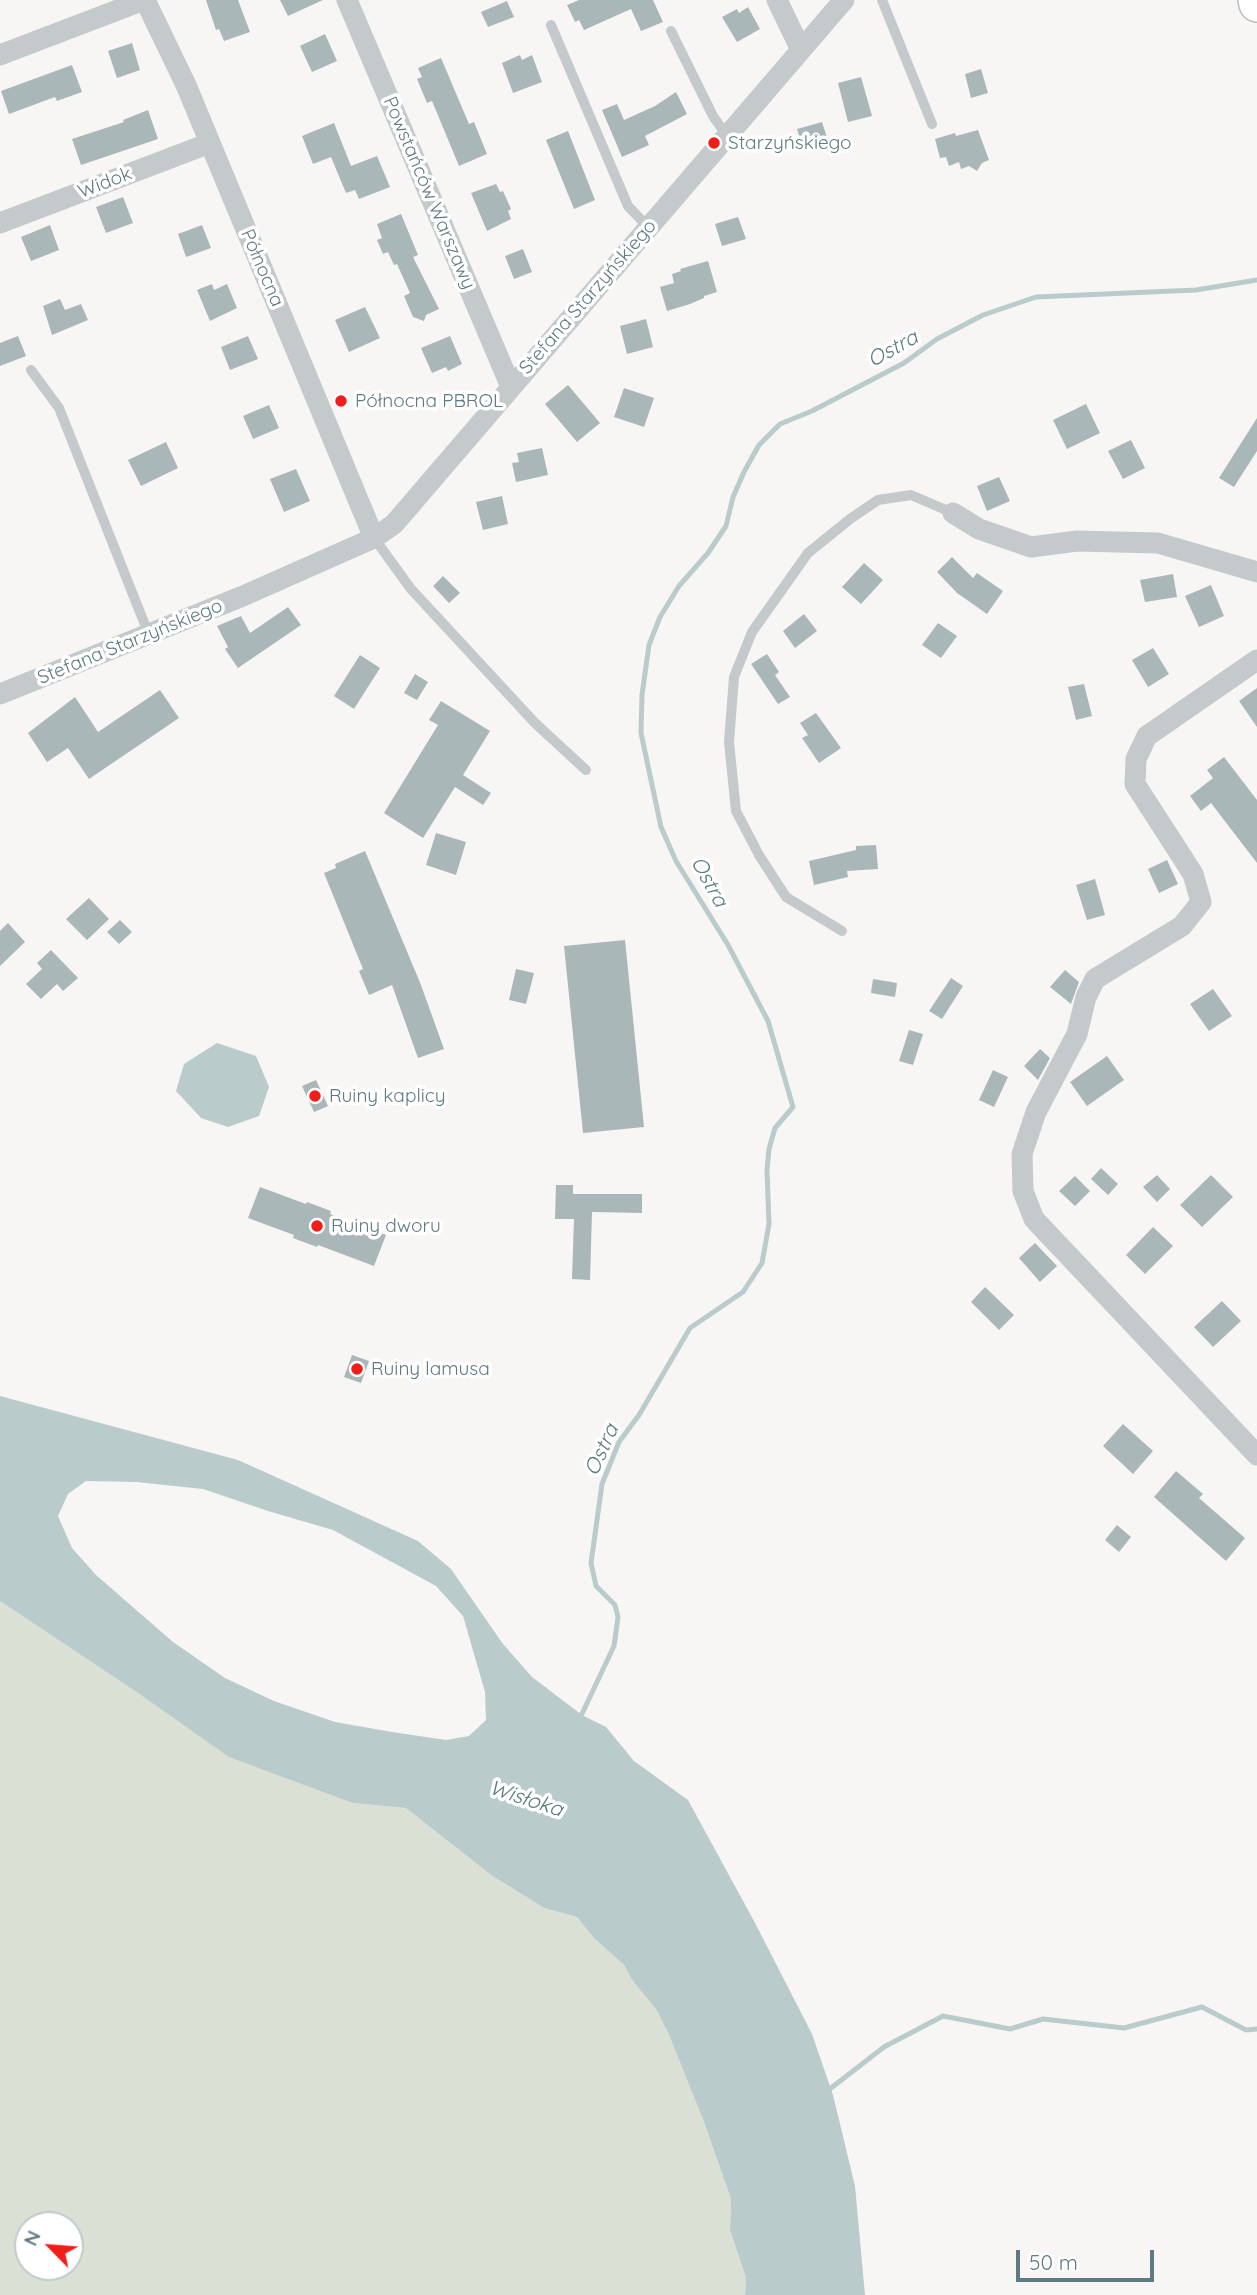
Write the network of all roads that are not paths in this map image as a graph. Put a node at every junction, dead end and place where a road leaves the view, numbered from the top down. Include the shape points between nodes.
1 (144, 0) edge
2 (347, 0) edge
3 (778, 0) edge
4 (844, 0) edge
5 (882, 0) edge
6 (551, 25) dead end
7 (671, 31) dead end
8 (801, 50) junction
9 (0, 55) edge
10 (932, 124) dead end
11 (727, 136) junction
12 (210, 144) junction
13 (0, 223) edge
14 (648, 227) junction
15 (31, 370) dead end
16 (511, 387) junction
17 (953, 513) joint
18 (374, 538) junction
19 (1257, 572) edge
20 (149, 635) junction
21 (1257, 660) edge
22 (0, 694) edge
23 (586, 770) dead end
24 (842, 931) dead end
25 (1257, 1455) edge

1 - 9 street
1 - 12 street, Północna
2 - 16 street, Powstańców Warszawy
3 - 8 street
4 - 8 street, Stefana Starzyńskiego
5 - 10 lane
6 - 14 lane via 628,205
7 - 11 lane
8 - 11 street, Stefana Starzyńskiego
11 - 14 street, Stefana Starzyńskiego
12 - 13 street, Widok
12 - 18 street, Północna
14 - 16 street, Stefana Starzyńskiego
15 - 20 lane via 59,408
16 - 18 street, Stefana Starzyńskiego via 394,524
17 - 19 street via 979,529 1031,547 1077,541 1158,543
17 - 24 lane via 911,495 878,500 850,519 808,552 752,632 734,677 729,742 736,811 786,897
18 - 20 street, Stefana Starzyńskiego
18 - 23 lane via 411,589 535,723
20 - 22 street, Stefana Starzyńskiego
21 - 25 street via 1147,736 1136,759 1135,784 1193,874 1201,902 1182,926 1095,979 1077,1034 1036,1112 1022,1154 1023,1191 1034,1219

